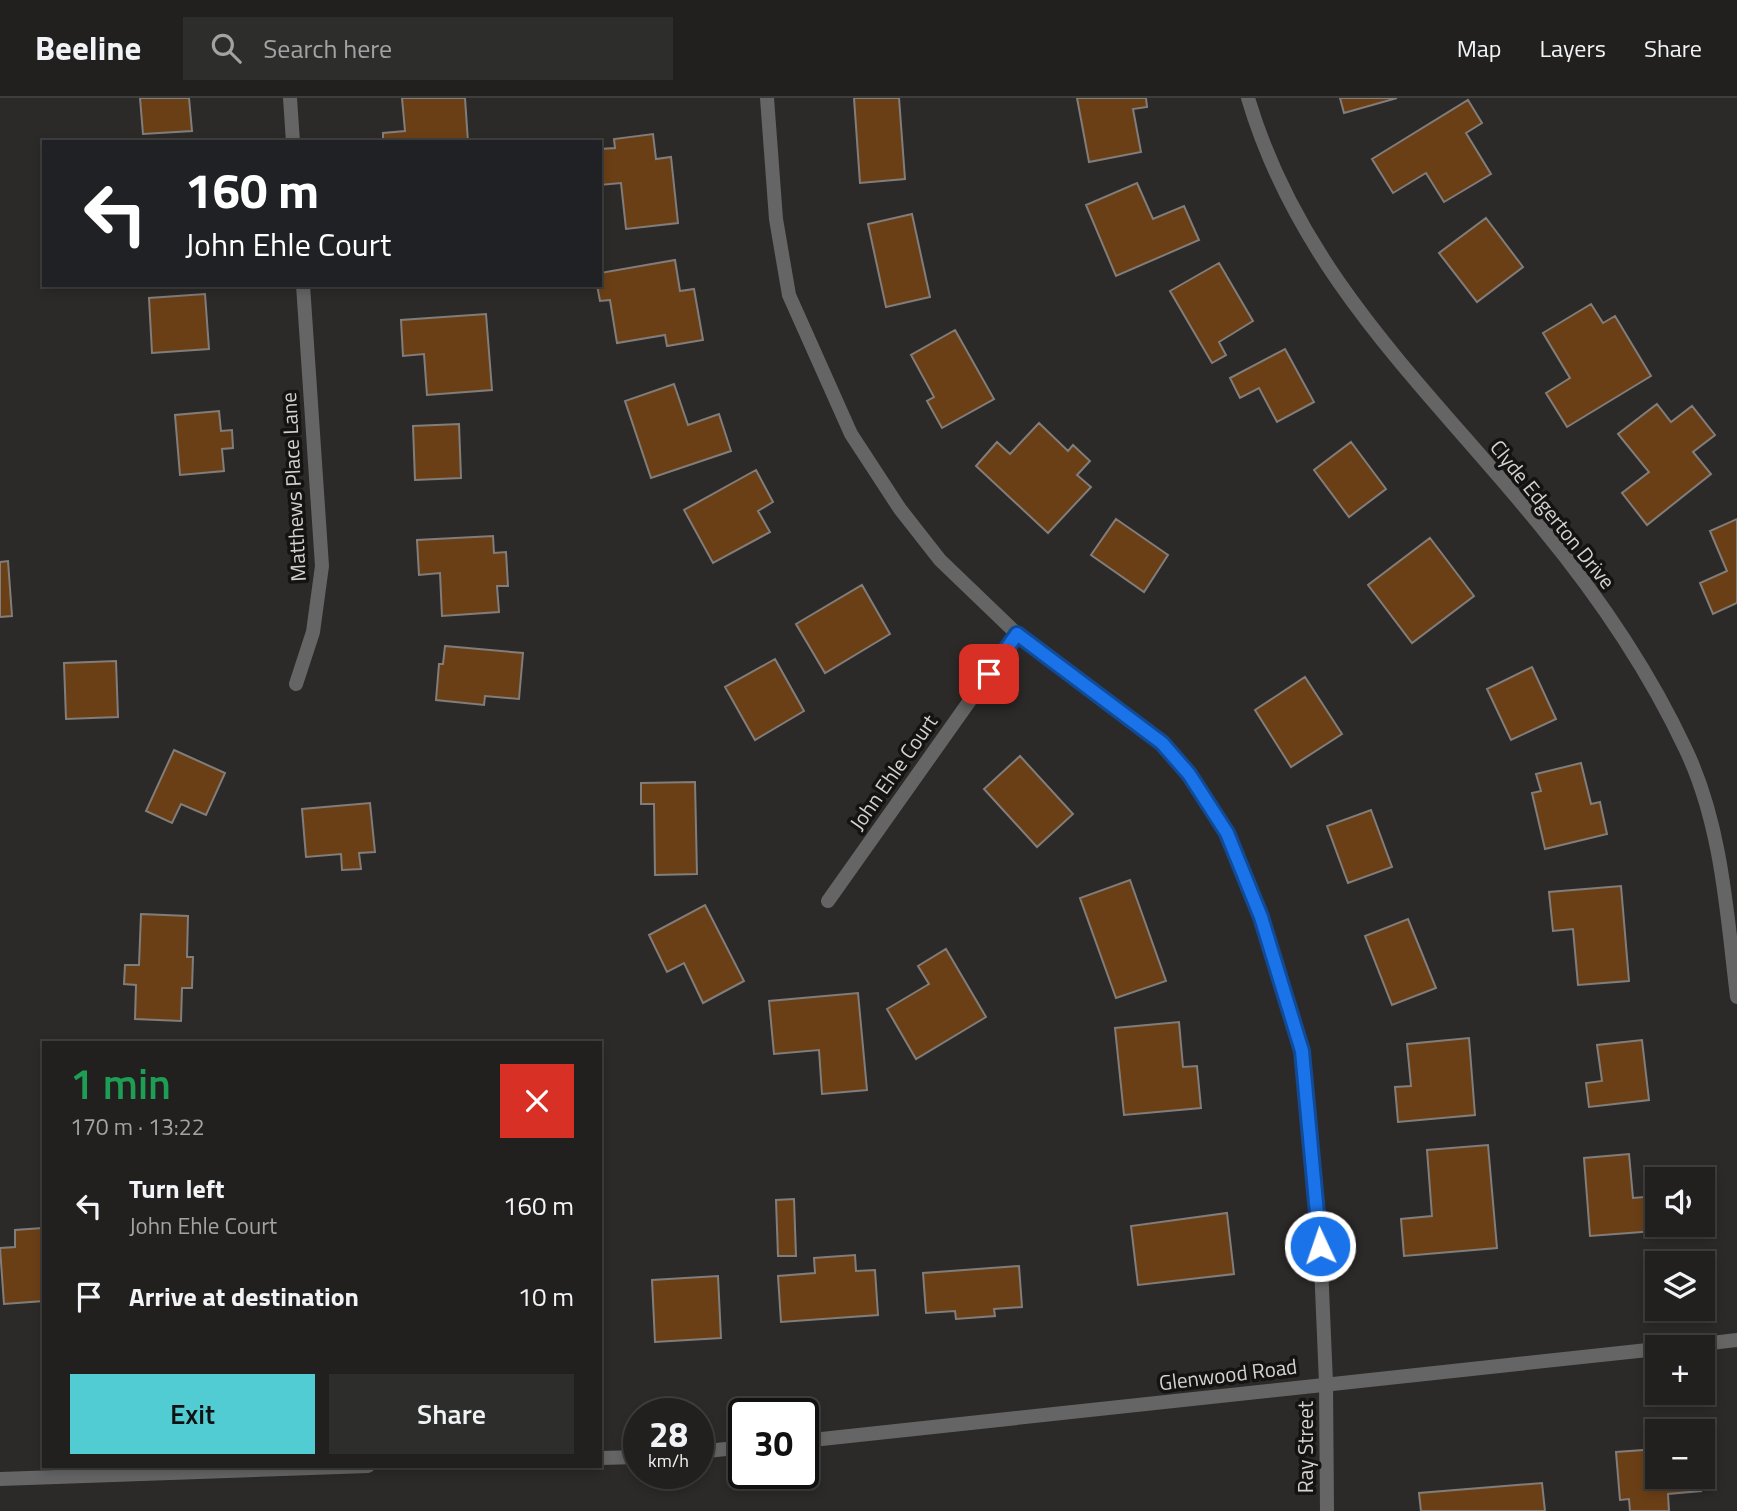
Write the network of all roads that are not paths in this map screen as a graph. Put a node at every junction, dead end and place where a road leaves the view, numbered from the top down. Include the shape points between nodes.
1 (290, 98) edge
2 (767, 98) edge
3 (1248, 98) edge
4 (293, 140) edge
5 (303, 287) edge
6 (1017, 634) junction
7 (296, 684) dead end
8 (828, 901) dead end
9 (1737, 997) edge
10 (1737, 1340) edge
11 (1715, 1343) edge
12 (1645, 1350) edge
13 (1326, 1383) junction
14 (819, 1439) edge
15 (623, 1457) edge
16 (602, 1458) edge
17 (311, 1468) edge
18 (0, 1479) edge
19 (1327, 1511) edge

1 - 4 street
2 - 6 street, Ray Street via 776,219 789,295 851,434 940,560
3 - 9 street, Clyde Edgerton Drive via 1282,187 1314,249 1362,317 1543,529 1648,677 1687,751 1707,804
5 - 7 street, Matthews Place Lane via 322,566 313,632
6 - 8 street, John Ehle Court
6 - 13 street, Ray Street via 1162,743 1189,774 1227,833 1253,894 1302,1051 1319,1218
10 - 11 street
12 - 13 street, Glenwood Road
13 - 14 street, Glenwood Road
13 - 19 street, Ray Street
15 - 16 street
17 - 18 street

